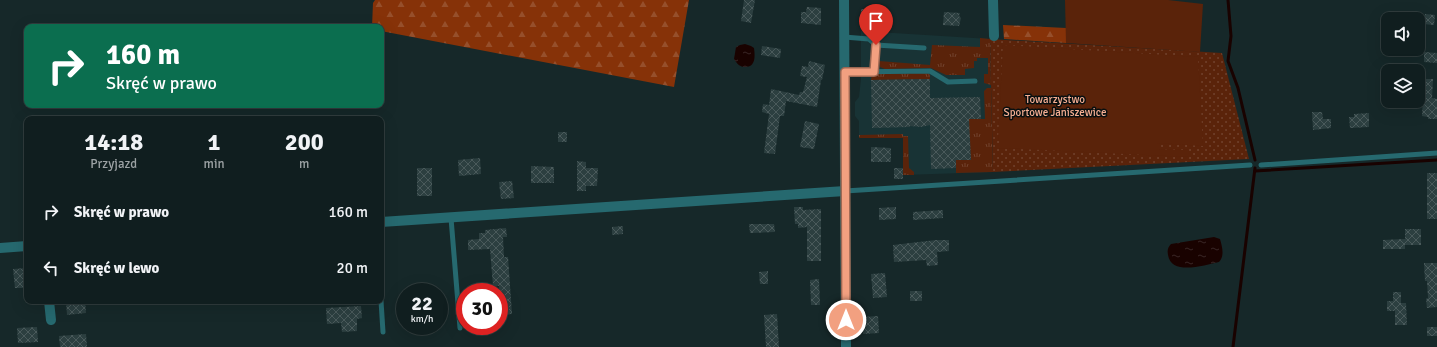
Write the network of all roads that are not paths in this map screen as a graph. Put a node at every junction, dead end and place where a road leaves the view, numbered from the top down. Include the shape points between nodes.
1 (844, 0) edge
2 (993, 0) edge
3 (994, 36) dead end
4 (844, 37) junction
5 (876, 45) junction
6 (924, 48) dead end
7 (845, 72) junction
8 (874, 72) junction
9 (975, 81) dead end
10 (1437, 153) edge
11 (1250, 165) dead end
12 (1261, 165) dead end
13 (845, 191) junction
14 (451, 218) junction
15 (384, 222) edge
16 (24, 246) edge
17 (0, 248) edge
18 (456, 283) edge
19 (49, 304) edge
20 (381, 304) edge
21 (51, 320) dead end
22 (383, 332) dead end
23 (846, 347) edge

1 - 4 street
2 - 3 street
4 - 5 lane via 869,38
4 - 7 street
5 - 6 lane
5 - 8 lane
7 - 8 lane
7 - 13 street
8 - 9 lane via 930,72 948,82
10 - 12 lane
11 - 13 lane
13 - 14 street
13 - 23 street
14 - 15 street
14 - 18 lane
16 - 17 street
19 - 21 street
20 - 22 lane

